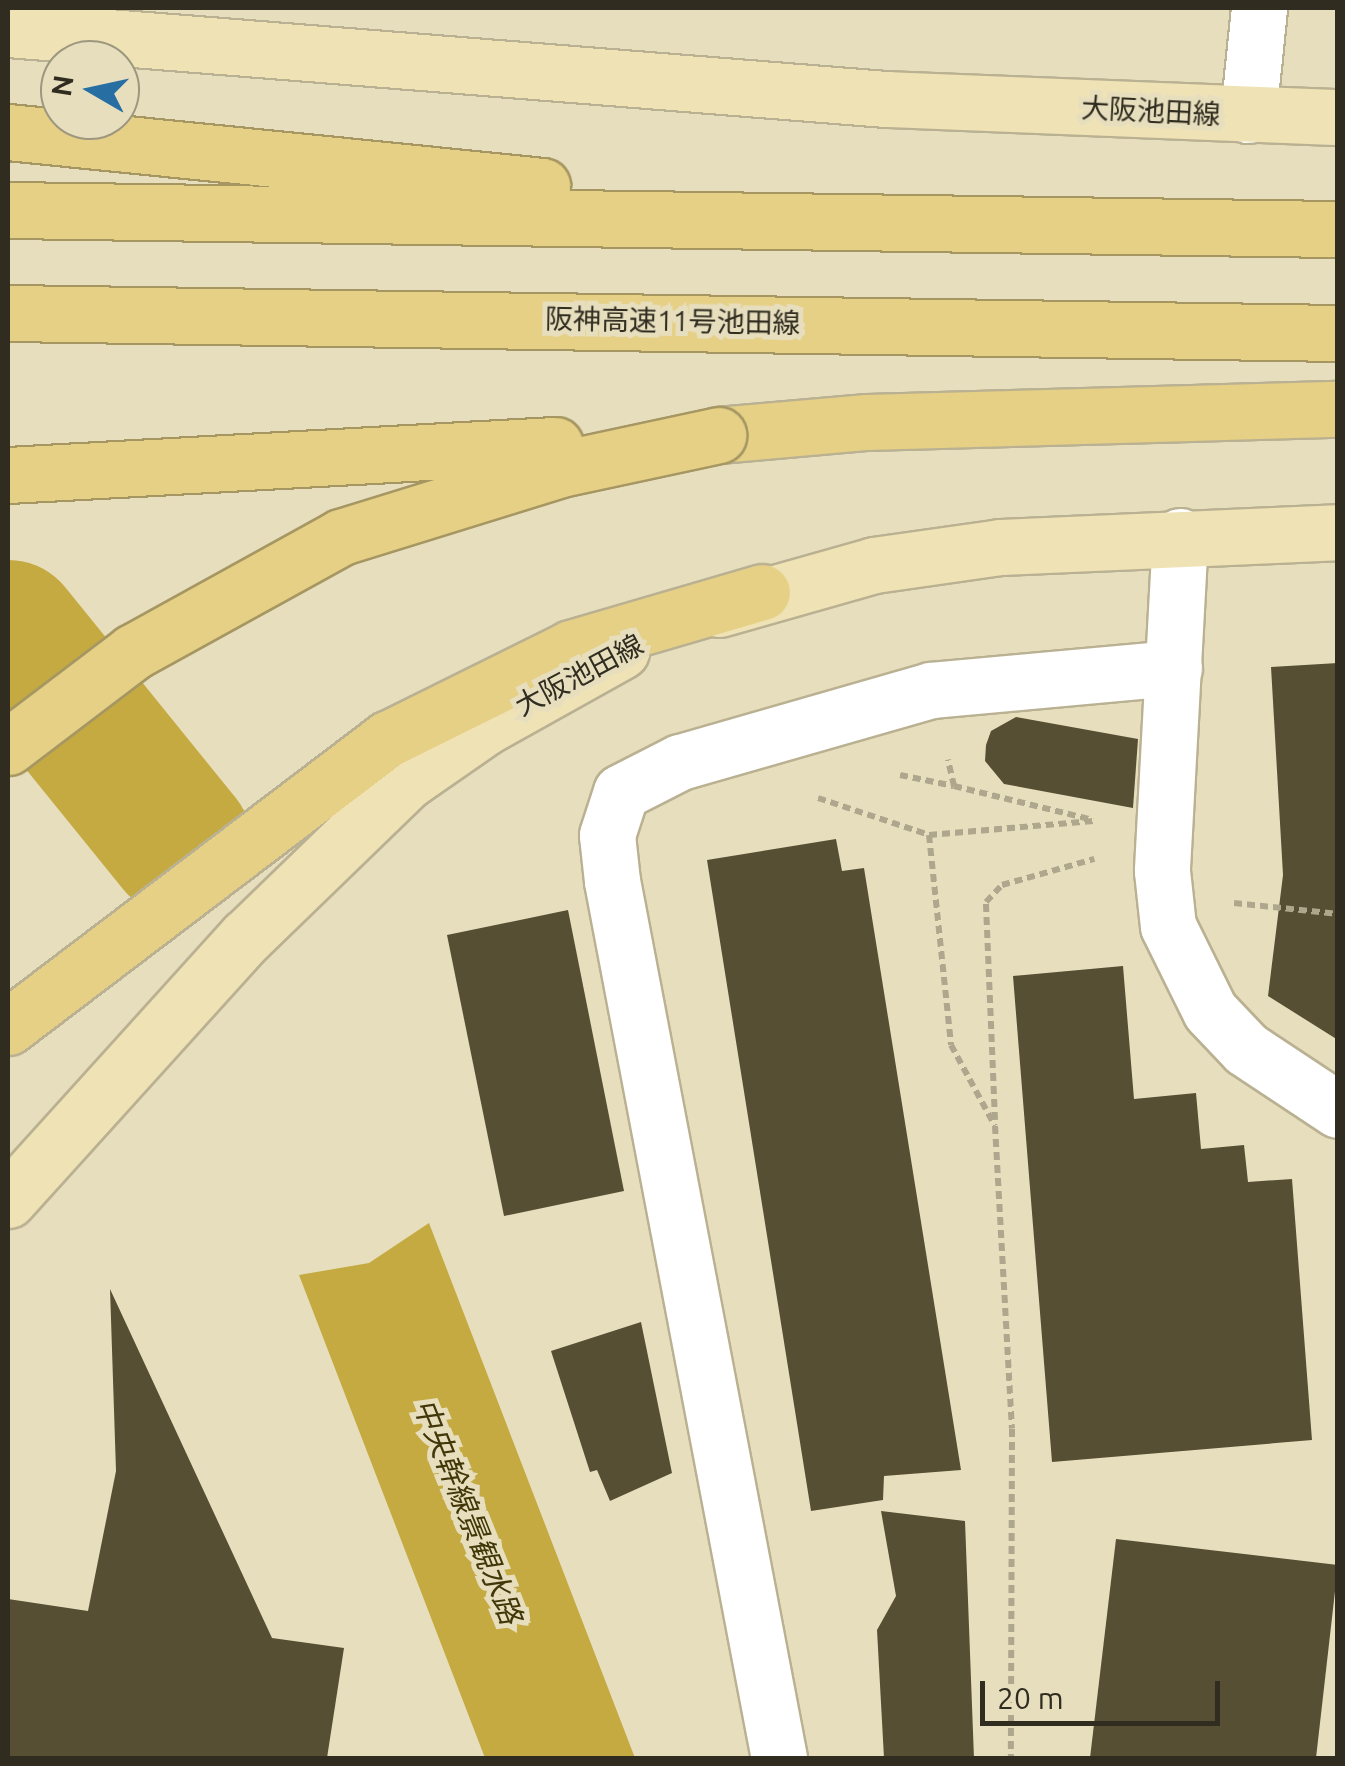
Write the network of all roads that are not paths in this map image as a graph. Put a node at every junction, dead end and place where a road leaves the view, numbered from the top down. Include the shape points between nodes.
1 (1260, 8) edge
2 (8, 29) edge
3 (1248, 115) junction
4 (1338, 117) edge
5 (8, 132) edge
6 (8, 210) edge
7 (825, 220) junction
8 (1338, 230) edge
9 (8, 313) edge
10 (1338, 334) edge
11 (1338, 408) edge
12 (718, 435) junction
13 (8, 476) edge
14 (1338, 532) edge
15 (1180, 536) junction
16 (762, 592) junction
17 (1174, 668) junction
18 (8, 747) edge
19 (20, 1018) edge
20 (1338, 1110) edge
21 (8, 1200) edge
22 (778, 1758) edge

1 - 3 street
2 - 3 main road, 大阪池田線 via 886,99
3 - 4 main road, 大阪池田線
5 - 7 highway, bridge via 328,160
6 - 7 highway, bridge
7 - 8 highway, bridge
9 - 10 highway, 阪神高速11号池田線, bridge
11 - 12 highway via 867,422
12 - 13 highway, bridge
12 - 18 highway, bridge via 560,469 342,537 233,590 133,652
14 - 15 main road, 大阪池田線
15 - 16 main road, 大阪池田線 via 1000,548
15 - 17 street
16 - 19 highway via 608,635 474,690 286,810
16 - 21 main road, 大阪池田線 via 660,632 486,727 406,782 327,857
17 - 20 street via 1143,833 1185,972 1246,1049
17 - 22 street via 932,690 680,762 621,792 608,835 612,880

